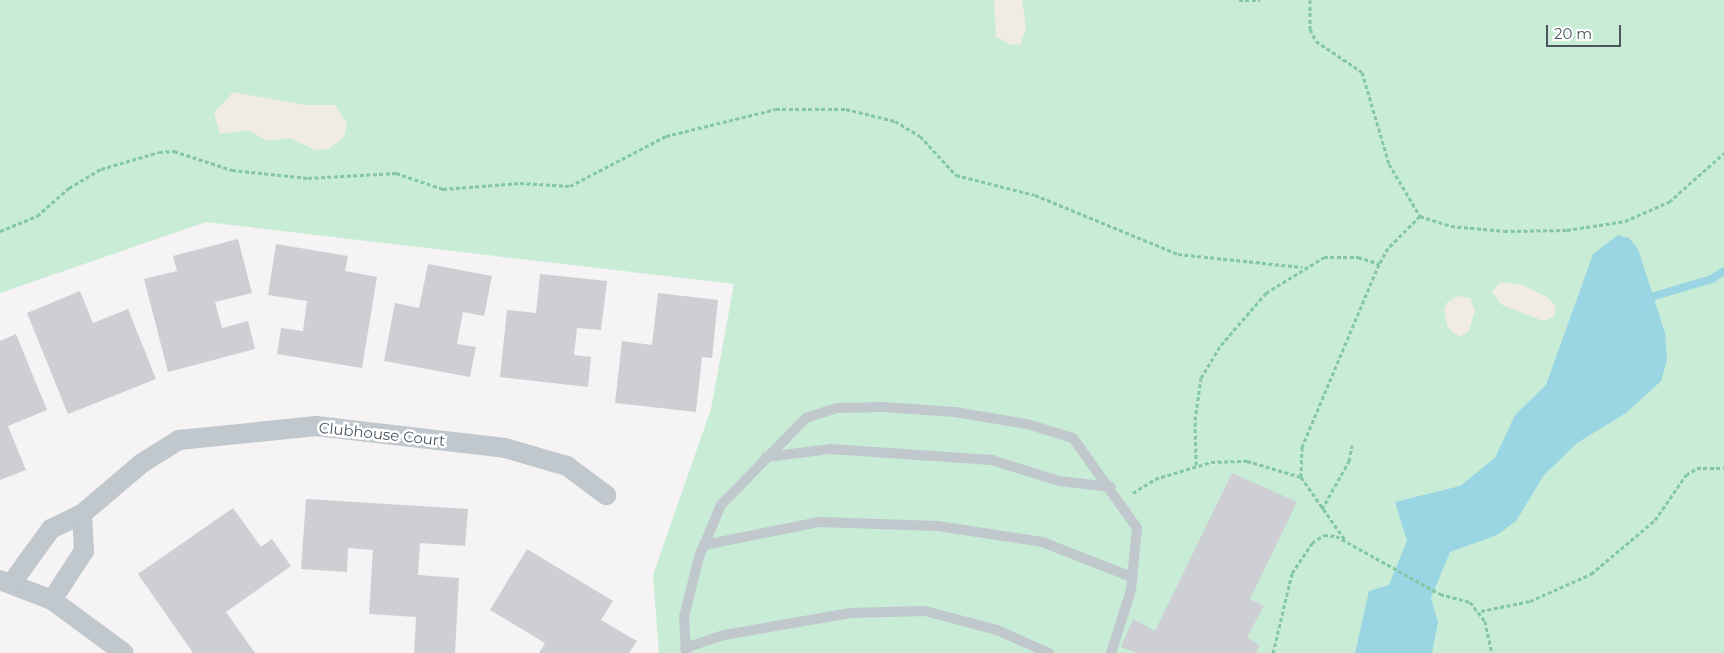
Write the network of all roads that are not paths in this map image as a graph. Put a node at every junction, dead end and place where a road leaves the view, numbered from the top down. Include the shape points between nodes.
1 (766, 457) junction
2 (1111, 487) junction
3 (606, 495) dead end
4 (82, 514) junction
5 (704, 545) junction
6 (1132, 577) junction
7 (6, 582) edge
8 (52, 600) junction
9 (686, 650) edge
10 (124, 653) edge
11 (1049, 653) edge
12 (1111, 653) edge

1 - 2 lane via 830,448 992,460 1059,481
1 - 2 lane via 806,418 837,408 955,412 1027,424 1073,438
1 - 5 lane via 722,505
2 - 6 lane via 1137,528
3 - 4 street, Clubhouse Court via 567,466 505,448 316,426 178,440 142,463
4 - 7 street, Clubhouse Court via 51,529
4 - 8 street via 84,551
5 - 6 lane via 819,522 938,526 1042,542
5 - 9 lane via 684,617
6 - 12 lane via 1123,626
7 - 8 street
8 - 10 street
9 - 11 lane via 724,634 850,613 925,611 997,630

